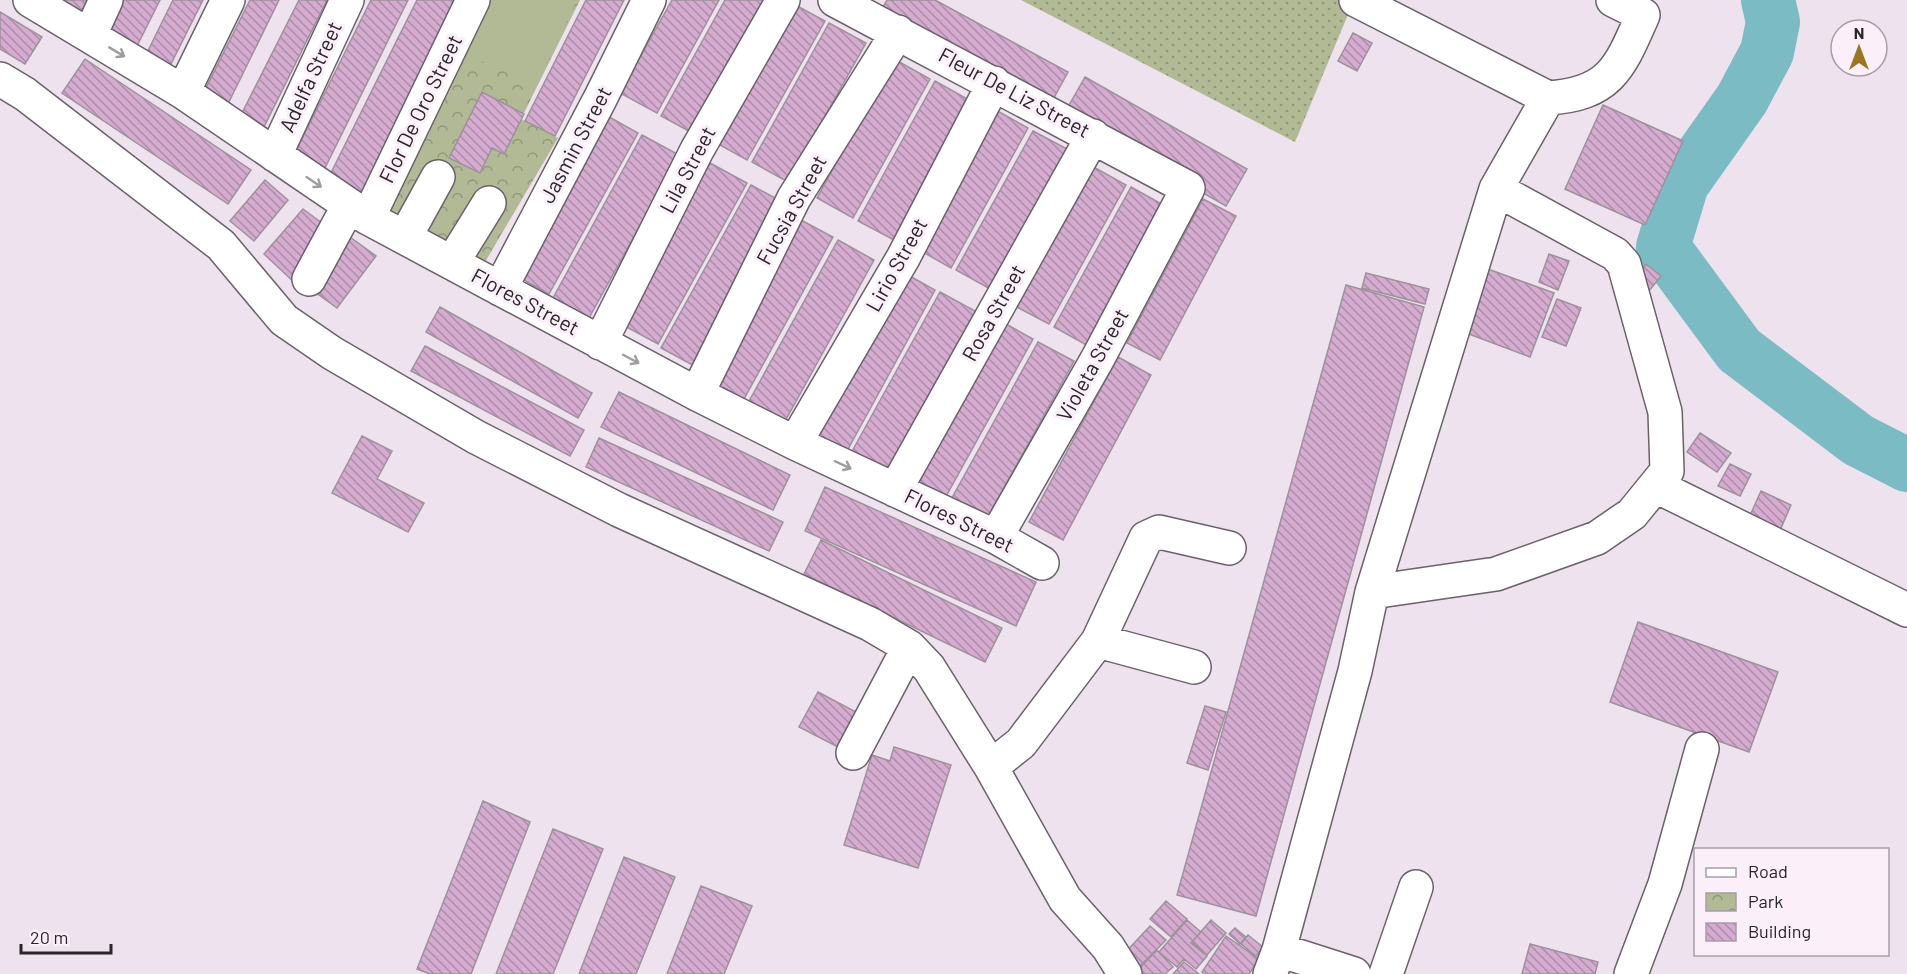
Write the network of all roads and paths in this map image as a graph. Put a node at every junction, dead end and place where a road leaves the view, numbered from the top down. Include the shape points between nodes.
1 (30, 0) edge
2 (105, 0) edge
3 (228, 0) edge
4 (347, 0) edge
5 (473, 0) edge
6 (649, 0) edge
7 (783, 0) edge
8 (835, 0) edge
9 (1356, 0) edge
10 (1613, 0) edge
11 (898, 32) junction
12 (90, 35) junction
13 (0, 79) edge
14 (994, 83) junction
15 (183, 92) junction
16 (1548, 98) junction
17 (1093, 136) junction
18 (275, 155) junction
19 (438, 177) dead end
20 (1496, 189) junction
21 (1187, 191) joint
22 (489, 203) dead end
23 (358, 212) junction
24 (405, 237) junction
25 (452, 263) junction
26 (309, 279) dead end
27 (500, 289) junction
28 (600, 343) junction
29 (697, 393) junction
30 (795, 443) junction
31 (1656, 486) junction
32 (895, 490) junction
33 (996, 537) junction
34 (1229, 548) dead end
35 (1042, 563) dead end
36 (1372, 592) junction
37 (1907, 610) edge
38 (1098, 641) junction
39 (909, 647) junction
40 (1194, 668) dead end
41 (1702, 749) dead end
42 (853, 753) dead end
43 (991, 767) junction
44 (1416, 887) dead end
45 (1274, 962) edge
46 (1125, 974) edge
47 (1354, 974) edge
48 (1386, 974) edge
49 (1630, 974) edge

1 - 12 street, Flores Street
2 - 12 street
3 - 15 street
4 - 18 street, Adelfa Street
5 - 23 street, Flor De Oro Street
6 - 27 street, Jasmin Street
7 - 28 street, Lila Street via 697,150
8 - 11 street, Fleur De Liz Street
9 - 16 street
10 - 16 street via 1643,15 1625,57 1598,88
11 - 14 street, Fleur De Liz Street
11 - 29 street, Fucsia Street via 794,198
12 -> 15 street, Flores Street
13 - 39 street via 25,94 221,246 284,320 332,353 476,437 609,505 870,624
14 - 17 street, Fleur De Liz Street
14 - 30 street, Lirio Street via 903,258
15 - 18 street, Flores Street
16 - 20 street
17 - 21 street, Fleur De Liz Street via 1185,186
17 - 32 street, Rosa Street
18 -> 23 street, Flores Street
19 - 24 street
20 - 31 street via 1615,254 1624,264 1665,412 1667,471
20 - 36 street
21 - 33 street, Violeta Street
22 - 25 street
23 - 24 street, Flores Street
23 - 26 street, Flor De Oro Street
24 - 25 street, Flores Street
25 - 27 street, Flores Street
27 - 28 street, Flores Street
28 -> 29 street, Flores Street
29 - 30 street, Flores Street
30 -> 32 street, Flores Street
31 - 36 street via 1632,514 1597,538 1496,574
31 - 37 street
32 - 33 street, Flores Street
33 - 35 street, Flores Street
34 - 38 street via 1159,532 1146,538
36 - 45 street via 1355,671
38 - 40 street
38 - 43 street via 1021,743
39 - 42 street
39 - 43 street via 929,668
41 - 49 street via 1665,884
43 - 46 street via 1065,899 1108,947
44 - 48 street
45 - 47 street

